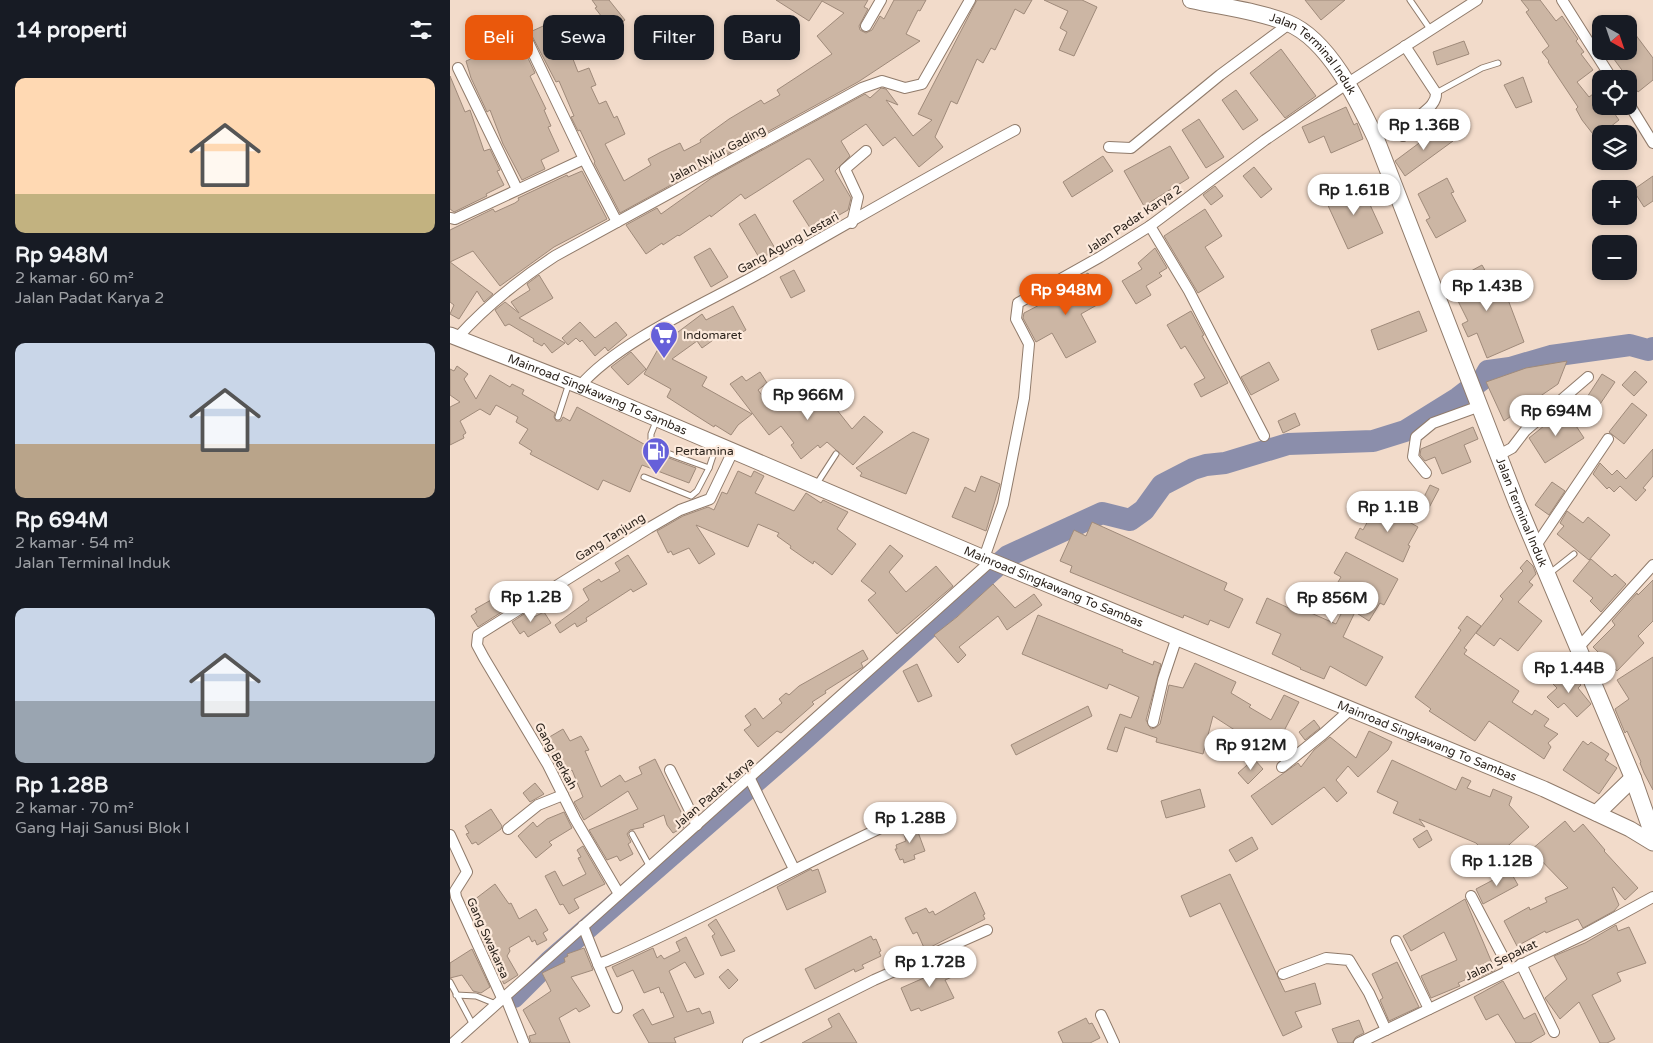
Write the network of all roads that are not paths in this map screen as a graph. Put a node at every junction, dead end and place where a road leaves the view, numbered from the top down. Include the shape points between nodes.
1 (881, 0) edge
2 (970, 0) edge
3 (1192, 0) edge
4 (1410, 0) edge
5 (1478, 0) edge
6 (1562, 0) edge
7 (1289, 24) junction
8 (866, 26) dead end
9 (1430, 29) junction
10 (1404, 46) junction
11 (533, 52) edge
12 (1498, 64) dead end
13 (458, 68) dead end
14 (1606, 70) edge
15 (1348, 83) junction
16 (1436, 94) junction
17 (1636, 115) edge
18 (1015, 130) dead end
19 (1403, 136) dead end
20 (1653, 143) edge
21 (1109, 147) dead end
22 (866, 152) dead end
23 (584, 159) junction
24 (517, 189) junction
25 (450, 218) edge
26 (618, 222) junction
27 (852, 223) junction
28 (1150, 226) junction
29 (453, 337) edge
30 (1588, 377) dead end
31 (574, 384) junction
32 (1479, 404) junction
33 (558, 417) dead end
34 (657, 419) junction
35 (1264, 436) dead end
36 (1608, 438) dead end
37 (717, 445) junction
38 (734, 451) junction
39 (836, 454) dead end
40 (1499, 455) junction
41 (709, 468) junction
42 (1426, 473) dead end
43 (644, 477) dead end
44 (816, 486) junction
45 (1536, 547) junction
46 (1574, 554) dead end
47 (988, 559) junction
48 (1653, 564) edge
49 (1547, 575) junction
50 (482, 632) joint
51 (1177, 636) junction
52 (1578, 648) junction
53 (1351, 708) junction
54 (1153, 722) dead end
55 (1282, 767) dead end
56 (670, 770) dead end
57 (1633, 778) junction
58 (750, 779) junction
59 (563, 795) junction
60 (1649, 806) edge
61 (1597, 813) junction
62 (907, 816) dead end
63 (697, 825) junction
64 (508, 829) dead end
65 (632, 834) dead end
66 (1653, 834) edge
67 (450, 835) edge
68 (1653, 843) edge
69 (650, 867) junction
70 (794, 869) junction
71 (453, 893) edge
72 (619, 894) junction
73 (1471, 896) dead end
74 (1653, 897) edge
75 (987, 930) dead end
76 (585, 931) junction
77 (1396, 940) dead end
78 (598, 964) junction
79 (1521, 964) junction
80 (1510, 970) junction
81 (1283, 974) dead end
82 (450, 982) edge
83 (456, 995) junction
84 (502, 999) junction
85 (617, 1008) dead end
86 (1429, 1009) junction
87 (1100, 1015) dead end
88 (472, 1025) junction
89 (1386, 1030) junction
90 (1554, 1032) dead end
91 (458, 1041) edge
92 (524, 1043) edge
93 (748, 1043) edge
94 (1114, 1043) edge
95 (1359, 1043) edge

1 - 8 street
2 - 26 street, Jalan Nyiur Gading via 922,84 912,88 882,81 872,83
3 - 7 highway, Jalan Terminal Induk
4 - 9 lane
5 - 9 street, Jalan Padat Karya 2
6 - 14 street
7 - 15 highway, Jalan Terminal Induk via 1326,54
7 - 21 street via 1220,75 1135,145 1124,149
9 - 10 street, Jalan Padat Karya 2
10 - 15 street, Jalan Padat Karya 2
10 - 16 street
11 - 23 street
12 - 16 lane via 1482,68
13 - 24 street
15 - 28 street, Jalan Padat Karya 2
15 - 32 highway, Jalan Terminal Induk via 1376,139
16 - 19 street via 1433,105 1407,126
17 - 20 street
18 - 27 street, Gang Agung Lestari via 950,164
22 - 27 street via 845,168 858,197
23 - 24 street
23 - 26 street
24 - 25 street via 455,219
26 - 29 street, Jalan Nyiur Gading via 532,271
27 - 31 street, Gang Agung Lestari via 645,336
28 - 35 street via 1189,291
28 - 47 street, Jalan Padat Karya 2 via 1018,303 1016,319 1029,344 1024,398 1003,504
29 - 31 main road, Mainroad Singkawang To Sambas
30 - 40 street via 1525,431 1512,448
31 - 33 lane
31 - 34 main road, Mainroad Singkawang To Sambas
32 - 40 highway, Jalan Terminal Induk
32 - 42 street via 1433,423 1416,437 1413,457
34 - 37 main road, Mainroad Singkawang To Sambas
34 - 41 lane via 651,434 654,447
36 - 45 street
37 - 38 main road, Mainroad Singkawang To Sambas
37 - 41 lane
38 - 44 main road, Mainroad Singkawang To Sambas
38 - 50 street, Gang Tanjung via 710,499 680,510 649,528
39 - 44 lane
40 - 45 highway, Jalan Terminal Induk
41 - 43 lane via 691,496
44 - 47 main road, Mainroad Singkawang To Sambas
45 - 49 highway, Jalan Terminal Induk
46 - 49 lane
47 - 51 main road, Mainroad Singkawang To Sambas
47 - 58 street, Jalan Padat Karya
48 - 52 street
49 - 52 highway, Jalan Terminal Induk
50 - 59 street, Gang Berkah via 478,635 477,645
51 - 53 main road, Mainroad Singkawang To Sambas
51 - 54 street
52 - 57 highway, Jalan Terminal Induk
53 - 55 street
53 - 61 main road, Mainroad Singkawang To Sambas
56 - 63 street
57 - 60 highway, Jalan Terminal Induk
57 - 61 highway
58 - 63 street, Jalan Padat Karya
58 - 70 street
59 - 64 street via 538,805
59 - 72 street, Gang Berkah
60 - 66 highway, Jalan Terminal Induk
61 - 68 main road, Mainroad Singkawang To Sambas
62 - 70 street
63 - 69 street, Jalan Padat Karya
65 - 69 lane
67 - 71 street, Gang Swakarsa via 467,872
69 - 72 street, Jalan Padat Karya
70 - 78 street via 724,907
71 - 84 street, Gang Swakarsa
72 - 76 street, Jalan Padat Karya
73 - 80 street
74 - 79 street, Jalan Sepakat
75 - 93 street via 874,980
76 - 78 street
76 - 84 street, Jalan Padat Karya
77 - 86 street
78 - 85 street
79 - 80 street, Jalan Sepakat
79 - 90 street
80 - 86 street, Jalan Sepakat
81 - 89 street via 1326,958 1349,960
82 - 83 lane
83 - 84 lane
83 - 88 lane
84 - 88 street, Jalan Padat Karya
84 - 92 street, Gang Swakarsa via 511,1010
86 - 89 street, Jalan Sepakat
87 - 94 street
88 - 91 street, Jalan Padat Karya
89 - 95 street, Jalan Sepakat

